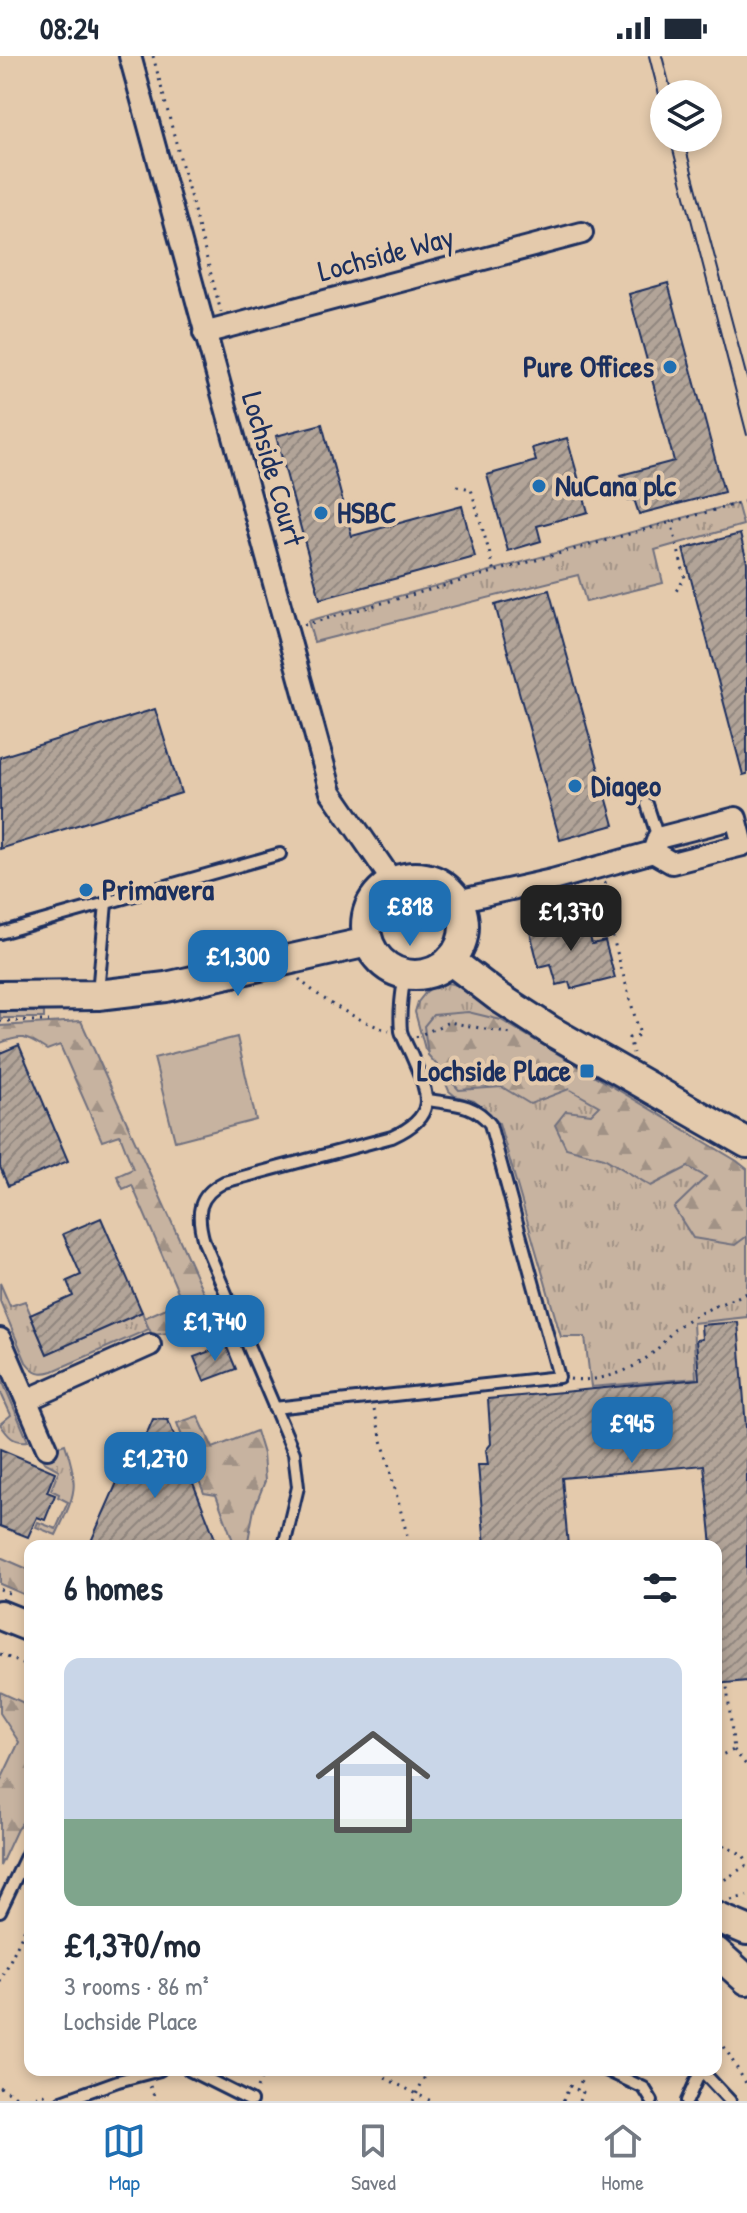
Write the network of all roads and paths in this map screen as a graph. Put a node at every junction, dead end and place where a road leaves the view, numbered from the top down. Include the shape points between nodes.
1 (130, 56) edge
2 (582, 233) dead end
3 (204, 333) junction
4 (457, 486) dead end
5 (747, 501) edge
6 (671, 521) junction
7 (495, 572) junction
8 (676, 591) dead end
9 (287, 630) junction
10 (647, 804) dead end
11 (655, 845) joint
12 (280, 854) dead end
13 (601, 867) junction
14 (393, 882) junction
15 (457, 901) junction
16 (106, 903) junction
17 (0, 933) edge
18 (368, 942) junction
19 (450, 960) junction
20 (292, 972) dead end
21 (405, 973) junction
22 (98, 995) junction
23 (0, 996) edge
24 (0, 1021) edge
25 (49, 1021) dead end
26 (401, 1033) junction
27 (514, 1034) dead end
28 (637, 1064) dead end
29 (428, 1100) junction
30 (747, 1143) edge
31 (747, 1293) edge
32 (0, 1339) edge
33 (150, 1345) dead end
34 (559, 1377) junction
35 (370, 1397) junction
36 (27, 1400) junction
37 (274, 1408) junction
38 (47, 1448) dead end
39 (286, 1540) edge
40 (408, 1540) edge
41 (0, 1615) edge
42 (24, 1625) edge
43 (0, 1635) edge
44 (24, 1645) edge
45 (0, 1654) edge
46 (24, 1664) edge
47 (727, 1687) dead end
48 (734, 1750) junction
49 (722, 1755) edge
50 (747, 1766) edge
51 (722, 1845) edge
52 (24, 1861) edge
53 (747, 1863) edge
54 (722, 1881) edge
55 (0, 1911) edge
56 (722, 1920) edge
57 (747, 1930) edge
58 (24, 1931) edge
59 (722, 1957) edge
60 (747, 1980) edge
61 (0, 1982) edge
62 (722, 2043) edge
63 (137, 2076) edge
64 (201, 2076) edge
65 (262, 2076) edge
66 (425, 2076) edge
67 (619, 2076) edge
68 (698, 2076) edge
69 (707, 2076) edge
70 (385, 2078) dead end
71 (582, 2079) dead end
72 (747, 2085) edge
73 (0, 2087) edge
74 (577, 2090) junction
75 (416, 2094) junction
76 (47, 2101) edge
77 (62, 2101) edge
78 (251, 2101) edge
79 (413, 2101) edge
80 (431, 2101) edge
81 (563, 2101) edge
82 (579, 2101) edge
83 (652, 2101) edge
84 (687, 2101) edge
85 (730, 2101) edge

1 - 3 street, Lochside Court
2 - 3 street, Lochside Way
3 - 9 street, Lochside Court
4 - 7 path via 471,489
5 - 6 path
6 - 7 path
6 - 8 path via 685,578
7 - 9 path
9 - 14 street, Lochside Court via 331,792
10 - 11 lane
11 - 13 street
12 - 16 lane
13 - 15 street
13 - 28 path via 614,913 613,938 640,1035 629,1038
14 - 15 street via 429,879
14 - 18 street via 369,907
15 - 19 street via 464,926
16 - 17 lane
16 - 22 lane
18 - 21 street via 383,963
18 - 22 street via 166,987
19 - 21 street via 429,972
19 - 30 street via 551,1031
20 - 26 path via 339,1008
21 - 26 lane
22 - 23 street
24 - 25 path
26 - 27 path via 417,1038 449,1022
26 - 29 lane
29 - 34 lane via 467,1106 490,1124
29 - 37 lane via 418,1119 392,1137 224,1182 204,1196 199,1219 204,1242
31 - 34 path via 676,1327 657,1350 628,1370 585,1381
32 - 36 street
33 - 36 street
34 - 35 lane
35 - 37 lane
35 - 40 path
36 - 38 street
37 - 39 lane via 289,1437 298,1475
41 - 42 street
43 - 44 street
45 - 46 path
47 - 48 path
48 - 49 path
48 - 50 path
51 - 53 path via 743,1855
52 - 55 lane
53 - 54 path
56 - 57 street
58 - 61 path
59 - 60 street
62 - 72 path
63 - 77 lane
64 - 78 lane
65 - 78 path
66 - 75 path
67 - 83 lane via 644,2088
68 - 84 lane
69 - 85 lane
70 - 75 path
71 - 74 path
73 - 76 path via 24,2100 44,2094
74 - 81 path via 570,2086
74 - 82 path via 583,2092
75 - 79 path
75 - 80 path

